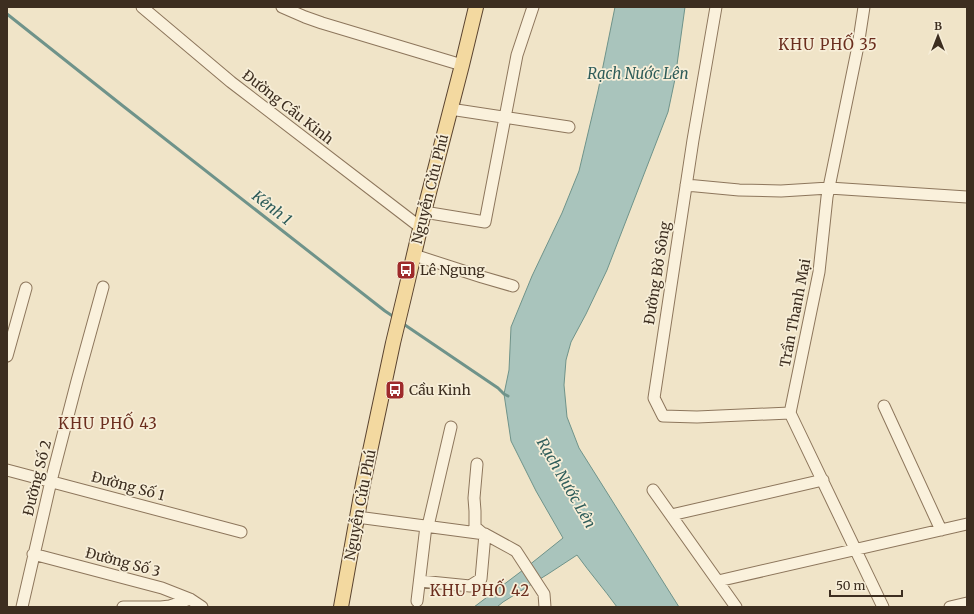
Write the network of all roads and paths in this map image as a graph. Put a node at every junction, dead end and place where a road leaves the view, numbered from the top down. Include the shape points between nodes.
1 (142, 7) edge
2 (282, 7) edge
3 (476, 7) edge
4 (533, 7) edge
5 (716, 7) edge
6 (864, 7) edge
7 (306, 12) edge
8 (462, 65) junction
9 (450, 109) junction
10 (506, 118) junction
11 (569, 127) dead end
12 (686, 185) junction
13 (829, 188) junction
14 (967, 197) edge
15 (424, 212) junction
16 (420, 227) junction
17 (414, 255) junction
18 (513, 286) dead end
19 (103, 287) dead end
20 (26, 288) dead end
21 (12, 318) edge
22 (7, 356) edge
23 (884, 406) dead end
24 (790, 413) junction
25 (451, 427) dead end
26 (477, 464) dead end
27 (7, 470) edge
28 (823, 480) junction
29 (51, 481) junction
30 (653, 490) dead end
31 (671, 515) junction
32 (357, 517) junction
33 (967, 524) edge
34 (427, 526) junction
35 (941, 530) junction
36 (242, 532) dead end
37 (484, 534) junction
38 (856, 550) junction
39 (33, 554) junction
40 (420, 581) junction
41 (718, 581) junction
42 (190, 599) junction
43 (417, 601) dead end
44 (967, 603) edge
45 (22, 607) edge
46 (123, 607) edge
47 (202, 607) edge
48 (341, 607) edge
49 (545, 607) edge
50 (736, 607) edge
51 (884, 607) edge
52 (950, 607) edge

1 - 16 street, Đường Cầu Kinh via 230,82
2 - 7 street
3 - 8 main road, Nguyễn Cửu Phú
4 - 10 street via 517,55
5 - 12 street, Đường Bờ Sông
6 - 13 street, Trần Thanh Mại
7 - 8 street via 322,23
8 - 9 main road, Nguyễn Cửu Phú
9 - 10 street
9 - 15 main road, Nguyễn Cửu Phú
10 - 11 street
10 - 15 street via 484,222
12 - 13 street via 746,190
12 - 24 street, Đường Bờ Sông via 654,398 663,416
13 - 14 street
13 - 24 street, Trần Thanh Mại via 819,272
15 - 16 main road, Nguyễn Cửu Phú
16 - 17 main road, Nguyễn Cửu Phú
17 - 18 street
17 - 32 main road, Nguyễn Cửu Phú via 392,343
19 - 29 street, Đường Số 2
20 - 21 street
21 - 22 street
23 - 35 street
24 - 28 street
25 - 34 street
26 - 37 street via 475,527
27 - 29 street, Đường Số 1
28 - 31 street
28 - 38 street
29 - 36 street, Đường Số 1
29 - 39 street, Đường Số 2
30 - 31 street
31 - 41 street
32 - 34 street
32 - 48 main road, Nguyễn Cửu Phú
33 - 35 street
34 - 37 street
34 - 40 street
35 - 38 street
37 - 40 street via 481,579 470,586
37 - 49 street via 516,552 544,594
38 - 41 street
38 - 51 street
39 - 42 street, Đường Số 3 via 162,588
39 - 45 street, Đường Số 2
40 - 43 street
41 - 50 street
42 - 46 street via 170,606
42 - 47 street, Đường Số 3
44 - 52 street

